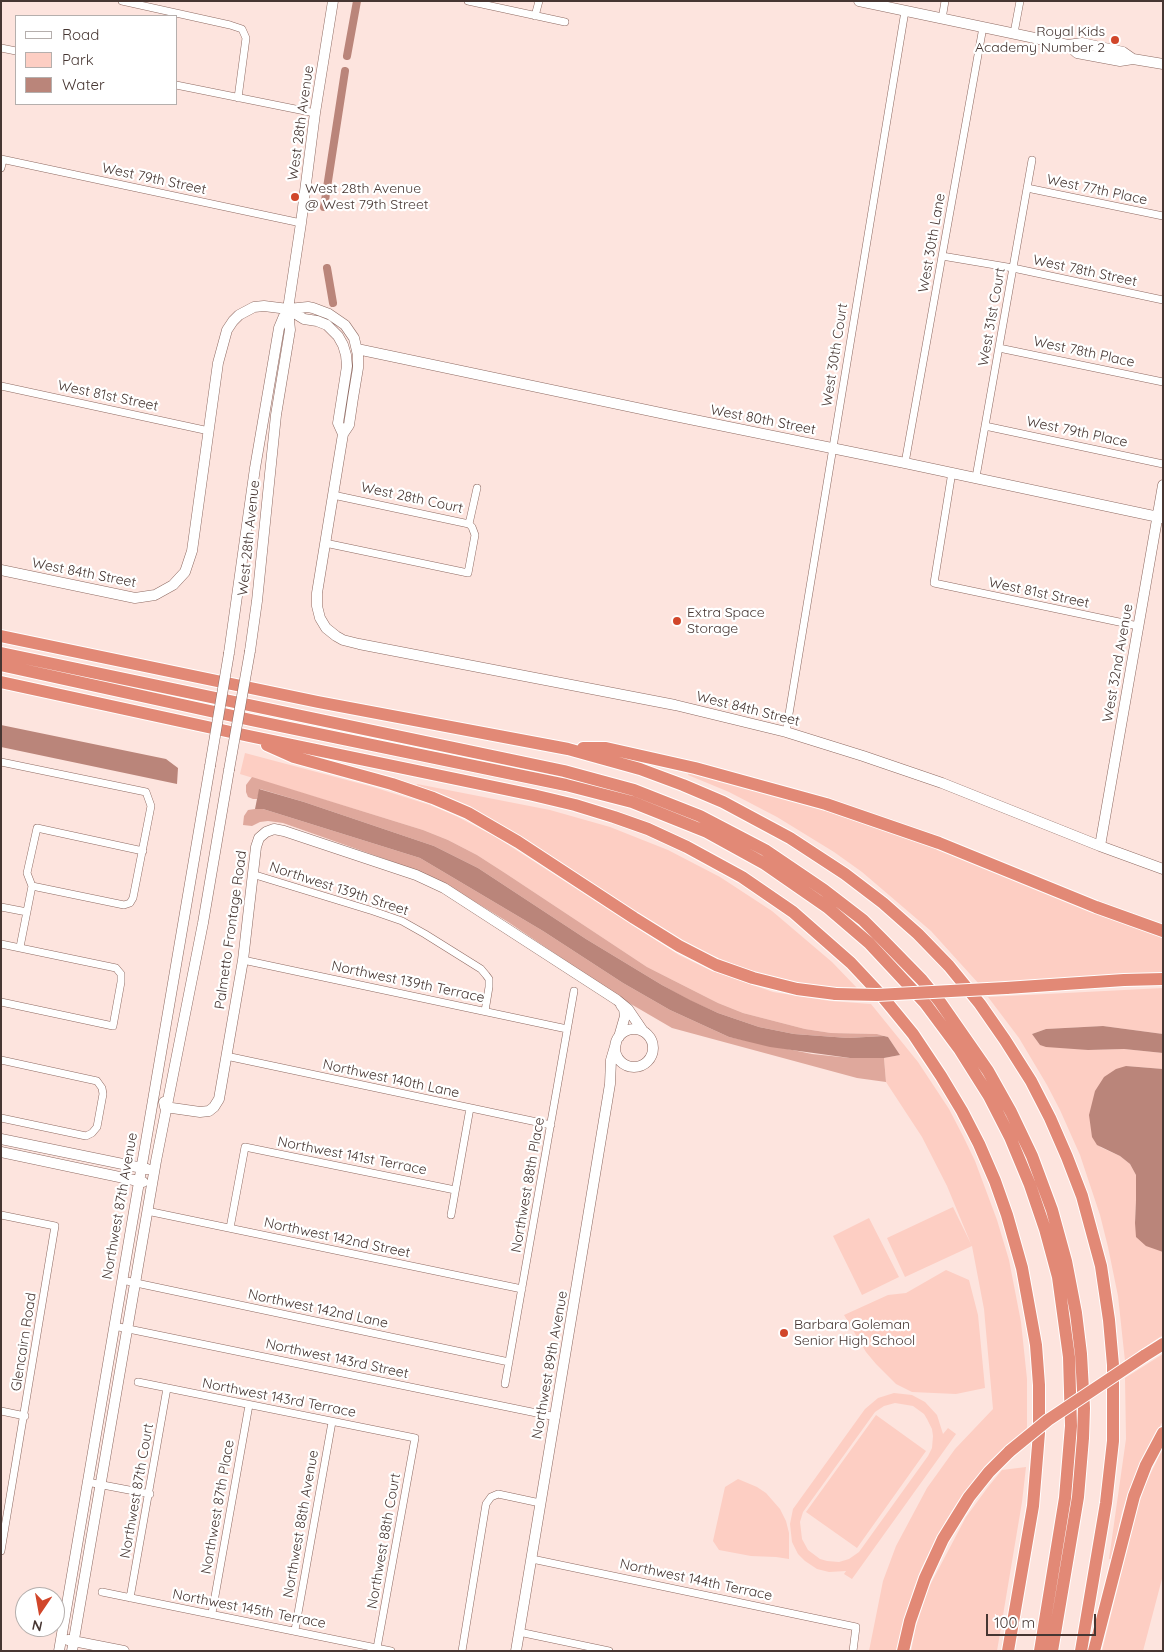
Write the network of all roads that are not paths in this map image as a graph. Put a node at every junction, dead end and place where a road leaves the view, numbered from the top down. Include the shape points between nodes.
1 (122, 1) edge
2 (333, 1) edge
3 (470, 1) edge
4 (538, 1) edge
5 (945, 1) edge
6 (1020, 1) edge
7 (866, 2) edge
8 (904, 11) junction
9 (536, 16) junction
10 (942, 19) junction
11 (564, 22) dead end
12 (983, 27) junction
13 (1014, 33) junction
14 (1, 48) edge
15 (15, 51) edge
16 (1163, 64) edge
17 (178, 85) edge
18 (238, 98) junction
19 (315, 113) junction
20 (2, 160) edge
21 (1032, 160) dead end
22 (1, 168) edge
23 (1027, 188) junction
24 (1163, 216) edge
25 (301, 223) junction
26 (942, 256) junction
27 (1013, 268) junction
28 (1163, 300) edge
29 (288, 308) junction
30 (999, 348) junction
31 (357, 349) junction
32 (1163, 382) edge
33 (1, 386) edge
34 (986, 426) junction
35 (209, 431) junction
36 (343, 434) junction
37 (833, 448) junction
38 (905, 463) junction
39 (1163, 464) edge
40 (952, 472) junction
41 (976, 478) junction
42 (1163, 485) edge
43 (476, 488) dead end
44 (333, 495) junction
45 (1160, 517) edge
46 (469, 524) junction
47 (325, 543) junction
48 (1, 570) edge
49 (1138, 626) junction
50 (1, 636) edge
51 (1, 653) edge
52 (1, 665) edge
53 (1, 682) edge
54 (786, 732) junction
55 (249, 736) junction
56 (568, 749) junction
57 (1, 762) edge
58 (210, 766) joint
59 (229, 770) joint
60 (1100, 846) junction
61 (143, 851) junction
62 (1163, 869) edge
63 (252, 874) junction
64 (32, 886) junction
65 (1, 906) edge
66 (27, 912) junction
67 (1163, 931) edge
68 (1, 944) edge
69 (20, 948) junction
70 (243, 960) junction
71 (1163, 979) edge
72 (574, 991) dead end
73 (617, 1000) junction
74 (1, 1002) edge
75 (484, 1011) junction
76 (567, 1029) junction
77 (643, 1031) junction
78 (617, 1040) junction
79 (162, 1048) junction
80 (226, 1056) junction
81 (1, 1060) edge
82 (635, 1066) junction
83 (610, 1084) junction
84 (165, 1107) junction
85 (470, 1108) junction
86 (1, 1118) edge
87 (551, 1125) junction
88 (1, 1138) edge
89 (1, 1152) edge
90 (141, 1168) junction
91 (154, 1171) junction
92 (138, 1181) junction
93 (152, 1184) junction
94 (455, 1190) junction
95 (147, 1211) junction
96 (1, 1215) edge
97 (451, 1215) dead end
98 (230, 1228) junction
99 (122, 1280) junction
100 (135, 1283) junction
101 (522, 1289) junction
102 (114, 1326) junction
103 (127, 1329) junction
104 (1163, 1344) edge
105 (509, 1362) junction
106 (138, 1382) dead end
107 (505, 1384) dead end
108 (167, 1388) junction
109 (249, 1405) junction
110 (1, 1412) edge
111 (25, 1416) junction
112 (556, 1417) junction
113 (332, 1422) junction
114 (1163, 1432) edge
115 (415, 1438) joint
116 (87, 1482) junction
117 (101, 1485) junction
118 (150, 1494) junction
119 (540, 1503) junction
120 (1, 1551) edge
121 (532, 1559) junction
122 (102, 1592) dead end
123 (130, 1598) junction
124 (212, 1614) junction
125 (295, 1630) junction
126 (519, 1632) junction
127 (61, 1638) junction
128 (73, 1646) edge
129 (377, 1648) junction
130 (59, 1651) edge
131 (124, 1651) edge
132 (390, 1651) edge
133 (462, 1651) edge
134 (516, 1651) edge
135 (609, 1651) edge
136 (853, 1651) edge
137 (903, 1651) edge
138 (1008, 1651) edge
139 (1040, 1651) edge
140 (1052, 1651) edge
141 (1081, 1651) edge
142 (1094, 1651) edge

1 - 18 street via 242,29 246,38
2 - 19 street, West 28th Avenue
3 - 9 street
4 - 9 street
5 - 10 street
6 - 13 street
7 - 8 street
8 - 10 street
8 - 37 street, West 30th Court
9 - 11 street
10 - 12 street
12 - 13 street
12 - 26 street, West 30th Lane
13 - 16 street via 1068,45 1078,53 1120,62 1133,59
14 - 15 street
17 - 18 street
18 - 19 street
19 - 25 street, West 28th Avenue
20 - 22 street
20 - 25 street, West 79th Street
21 - 23 street, West 31st Court
23 - 24 street, West 77th Place
23 - 27 street, West 31st Court
25 - 29 street, West 28th Avenue
26 - 27 street, West 78th Street
26 - 38 street, West 30th Lane
27 - 28 street, West 78th Street
27 - 30 street, West 31st Court
29 - 31 street via 308,307 330,314 348,328
29 - 35 street via 254,307 243,312 229,326 219,356
29 - 36 street via 327,326 343,345 347,366 338,423
29 - 58 street, West 28th Avenue, bridge via 279,328
29 - 59 street, West 28th Avenue, bridge via 290,330 276,415 257,601
30 - 32 street, West 78th Place
30 - 34 street, West 31st Court
31 - 36 street via 358,368 348,426
31 - 37 street, West 80th Street
33 - 35 street, West 81st Street
34 - 39 street, West 79th Place
34 - 41 street, West 31st Court
35 - 48 street, West 84th Street via 191,557 178,580 161,593 128,597
36 - 44 street
37 - 38 street, West 80th Street
37 - 54 street, West 30th Court
38 - 40 street, West 80th Street
40 - 41 street, West 80th Street
40 - 49 street, West 81st Street via 934,583
41 - 45 street, West 80th Street
42 - 45 street, West 32nd Avenue
43 - 46 street
44 - 46 street, West 28th Court
44 - 47 street
45 - 49 street, West 32nd Avenue
46 - 47 street, West 28th Court via 475,535 468,573
47 - 54 street, West 84th Street via 316,599 320,618 326,628 340,639 662,703
49 - 60 street, West 32nd Avenue
50 - 56 highway via 327,704
51 - 140 highway via 564,771 634,790 700,816 765,850 870,926 934,995 988,1071 1032,1156 1064,1253 1080,1335 1083,1431 1077,1504
52 - 139 highway via 556,782 632,802 707,832 765,864 827,907 869,943 925,1003 989,1096 1030,1185 1058,1278 1069,1358 1071,1436 1066,1498
53 - 55 highway
54 - 60 street, West 84th Street via 942,783
55 - 71 highway, bridge via 289,755 392,784 468,812 664,937 716,965 754,978 797,989 877,995
55 - 138 highway via 558,800 648,829 725,867 788,908 851,963 894,1010 937,1068 979,1144 1007,1215 1028,1294 1038,1371 1038,1449 1033,1506
56 - 67 highway via 606,748 710,771 792,794 920,836
56 - 141 highway via 640,769 723,802 790,838 845,874 898,916 949,966 993,1022 1031,1081 1065,1151 1087,1213 1101,1266 1112,1345 1111,1468
57 - 61 street via 146,792 151,806
58 - 79 street, Northwest 87th Avenue
59 - 84 street, Northwest 87th Avenue via 203,923
60 - 62 street, West 84th Street
61 - 64 street via 133,898 124,905
61 - 64 street via 37,828 27,873
63 - 70 street, Palmetto Frontage Road
63 - 73 street, Palmetto Frontage Road via 259,838 274,829 416,875 444,888
63 - 75 street, Northwest 139th Street via 402,921 425,934 486,974 489,987
64 - 66 street
65 - 66 street
66 - 69 street
68 - 69 street
69 - 74 street via 116,968 121,974 121,982 112,1026
70 - 75 street, Northwest 139th Terrace
70 - 80 street, Palmetto Frontage Road
72 - 76 street, Northwest 88th Place
73 - 77 street, Palmetto Frontage Road via 628,1009
73 - 78 street via 625,1016
75 - 76 street, Northwest 139th Terrace
76 - 87 street, Northwest 88th Place
77 - 78 street via 627,1030
77 - 82 street via 651,1039 653,1048 645,1063
78 - 82 street via 620,1060
78 - 83 street, Northwest 89th Avenue
79 - 84 street via 160,1083
79 - 90 street, Northwest 87th Avenue
80 - 84 street, Palmetto Frontage Road via 219,1099 214,1107 200,1112
80 - 85 street, Northwest 140th Lane
81 - 86 street via 97,1081 103,1094 97,1127 86,1136
82 - 83 street via 621,1071
83 - 112 street, Northwest 89th Avenue
84 - 91 street, Northwest 87th Avenue
85 - 87 street, Northwest 140th Lane
85 - 94 street
87 - 101 street, Northwest 88th Place
88 - 90 street
89 - 92 street
90 - 91 street
90 - 92 street, Northwest 87th Avenue
91 - 93 street, Northwest 87th Avenue
92 - 93 street
92 - 99 street, Northwest 87th Avenue
93 - 95 street, Northwest 87th Avenue
94 - 97 street
94 - 98 street, Northwest 141st Terrace via 245,1147
95 - 98 street, Northwest 142nd Street
95 - 100 street, Northwest 87th Avenue
96 - 111 street, Glencairn Road via 55,1226
98 - 101 street, Northwest 142nd Street
99 - 100 street, Northwest 142nd Lane
99 - 102 street, Northwest 87th Avenue
100 - 103 street, Northwest 87th Avenue
100 - 105 street, Northwest 142nd Lane
101 - 105 street, Northwest 88th Place
102 - 103 street, Northwest 143rd Street
102 - 116 street, Northwest 87th Avenue
103 - 112 street, Northwest 143rd Street
103 - 117 street, Northwest 87th Avenue
104 - 137 highway, bridge via 1048,1420 989,1472 943,1539 925,1578
105 - 107 street, Northwest 88th Place
106 - 108 street, Northwest 143rd Terrace
108 - 109 street, Northwest 143rd Terrace
108 - 118 street, Northwest 87th Court
109 - 113 street, Northwest 143rd Terrace
109 - 124 street, Northwest 87th Place
110 - 111 street
111 - 120 street, Glencairn Road
112 - 119 street, Northwest 89th Avenue
113 - 115 street, Northwest 143rd Terrace
113 - 125 street, Northwest 88th Avenue
114 - 142 highway via 1134,1496
115 - 129 street, Northwest 88th Court
116 - 117 street
116 - 127 street, Northwest 87th Avenue
117 - 118 street
117 - 128 street, Northwest 87th Avenue
118 - 123 street, Northwest 87th Court
119 - 121 street, Northwest 89th Avenue
119 - 133 street via 498,1494 486,1504
121 - 126 street, Northwest 89th Avenue
121 - 136 street, Northwest 144th Terrace via 856,1626
122 - 123 street, Northwest 145th Terrace
123 - 124 street, Northwest 145th Terrace
124 - 125 street, Northwest 145th Terrace
125 - 129 street, Northwest 145th Terrace
126 - 134 street, Northwest 89th Avenue
126 - 135 street
127 - 128 street
127 - 130 street, Northwest 87th Avenue
128 - 131 street
129 - 132 street, Northwest 145th Terrace

